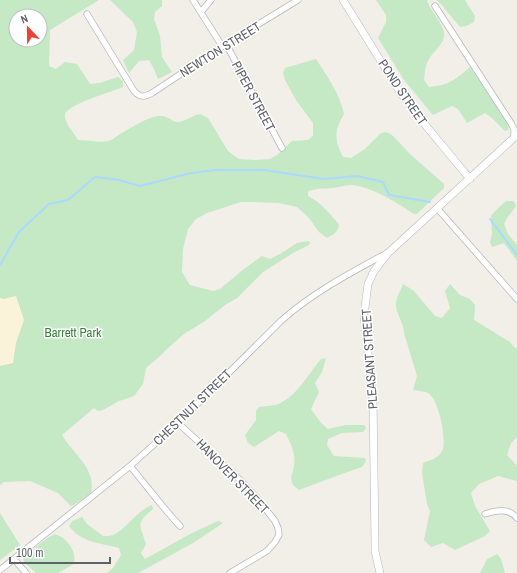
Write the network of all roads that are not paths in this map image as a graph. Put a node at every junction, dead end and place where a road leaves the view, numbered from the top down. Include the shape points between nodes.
1 (193, 0) edge
2 (211, 0) edge
3 (298, 0) edge
4 (343, 0) edge
5 (435, 6) dead end
6 (201, 12) junction
7 (87, 14) dead end
8 (224, 45) junction
9 (516, 137) edge
10 (282, 148) dead end
11 (470, 178) junction
12 (437, 208) junction
13 (388, 252) junction
14 (517, 299) edge
15 (178, 423) junction
16 (130, 466) junction
17 (486, 514) dead end
18 (517, 518) edge
19 (180, 526) dead end
20 (14, 559) junction
21 (0, 570) edge
22 (26, 573) edge
23 (230, 573) edge
24 (380, 573) edge

1 - 6 street, PIPER STREET
2 - 6 street
3 - 8 street, NEWTON STREET
4 - 11 street, POND STREET via 412,108
5 - 9 street via 512,123
6 - 8 street, PIPER STREET
7 - 8 street, NEWTON STREET via 138,96 152,93
8 - 10 street, PIPER STREET
9 - 11 street, PLEASANT STREET
11 - 12 street, PLEASANT STREET
12 - 13 street, PLEASANT STREET
12 - 14 street
13 - 15 street, CHESTNUT STREET via 296,308
13 - 24 street, PLEASANT STREET via 368,284 364,315 372,399 375,542
15 - 16 street, CHESTNUT STREET
15 - 23 street, HANOVER STREET via 238,478 257,498 278,528 279,535 267,551
16 - 19 street
16 - 20 street, CHESTNUT STREET
17 - 18 street via 501,510 510,512
20 - 21 street, CHESTNUT STREET
20 - 22 street

